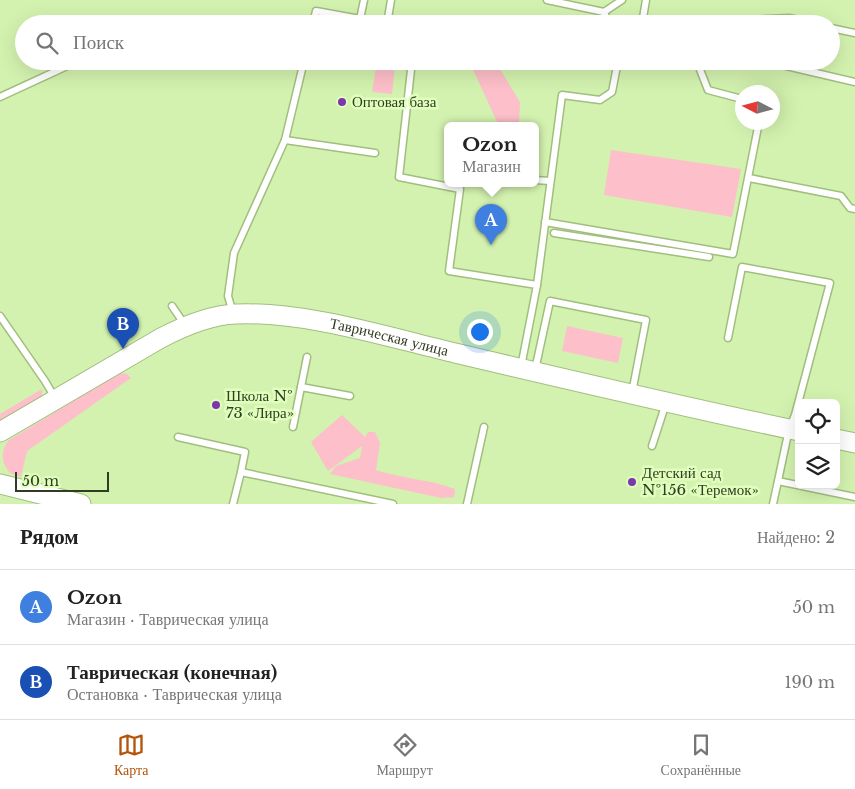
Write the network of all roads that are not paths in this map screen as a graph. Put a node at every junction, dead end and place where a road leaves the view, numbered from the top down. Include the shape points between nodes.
1 (364, 0) edge
2 (391, 0) edge
3 (547, 0) edge
4 (622, 0) edge
5 (646, 0) edge
6 (604, 12) junction
7 (315, 15) edge
8 (338, 15) edge
9 (361, 15) edge
10 (388, 15) edge
11 (605, 15) edge
12 (644, 15) edge
13 (840, 30) edge
14 (855, 33) edge
15 (58, 70) edge
16 (302, 70) edge
17 (411, 70) edge
18 (616, 70) edge
19 (701, 70) edge
20 (804, 70) edge
21 (855, 82) edge
22 (0, 97) edge
23 (735, 97) edge
24 (758, 130) edge
25 (285, 140) junction
26 (375, 153) dead end
27 (749, 178) junction
28 (539, 180) edge
29 (550, 181) junction
30 (444, 184) edge
31 (462, 187) edge
32 (855, 209) edge
33 (545, 222) junction
34 (554, 233) dead end
35 (709, 257) dead end
36 (537, 284) junction
37 (172, 306) dead end
38 (234, 314) junction
39 (0, 316) edge
40 (186, 326) junction
41 (728, 338) dead end
42 (307, 357) dead end
43 (528, 370) junction
44 (302, 387) junction
45 (632, 394) junction
46 (350, 396) dead end
47 (56, 399) junction
48 (667, 402) junction
49 (293, 427) dead end
50 (484, 427) dead end
51 (794, 430) edge
52 (1, 432) edge
53 (178, 437) dead end
54 (840, 440) edge
55 (855, 442) edge
56 (652, 446) dead end
57 (241, 472) junction
58 (778, 481) junction
59 (4, 482) edge
60 (855, 497) edge
61 (81, 504) edge
62 (233, 504) edge
63 (393, 504) edge
64 (467, 504) edge
65 (773, 504) edge

1 - 9 lane
2 - 10 lane
3 - 6 lane
4 - 6 lane
5 - 12 lane
6 - 11 lane
7 - 8 lane via 316,11
13 - 14 lane
15 - 22 lane
16 - 25 lane
17 - 30 lane via 399,177
18 - 29 lane via 612,92 600,100 562,95
19 - 23 lane via 708,90
20 - 21 lane
24 - 27 lane
25 - 26 lane
25 - 38 lane via 234,253 228,296
27 - 32 lane via 842,196 850,208
27 - 33 lane via 733,254
28 - 29 lane
29 - 33 lane
31 - 36 lane via 448,270
33 - 36 lane
34 - 35 lane
36 - 43 lane
37 - 40 lane
38 - 40 street, Таврическая улица
38 - 43 street, Таврическая улица via 329,324
39 - 47 lane
40 - 47 street, Таврическая улица
41 - 51 lane via 742,267 830,283
42 - 44 lane
43 - 45 street, Таврическая улица
43 - 45 lane via 550,301 646,320
44 - 46 lane
44 - 49 lane
45 - 48 street, Таврическая улица
47 - 52 street, Таврическая улица
48 - 51 street, Таврическая улица
48 - 56 lane
50 - 64 lane
51 - 58 lane
53 - 57 lane via 245,452
54 - 55 street
57 - 62 lane
57 - 63 lane
58 - 60 lane
58 - 65 lane
59 - 61 street

